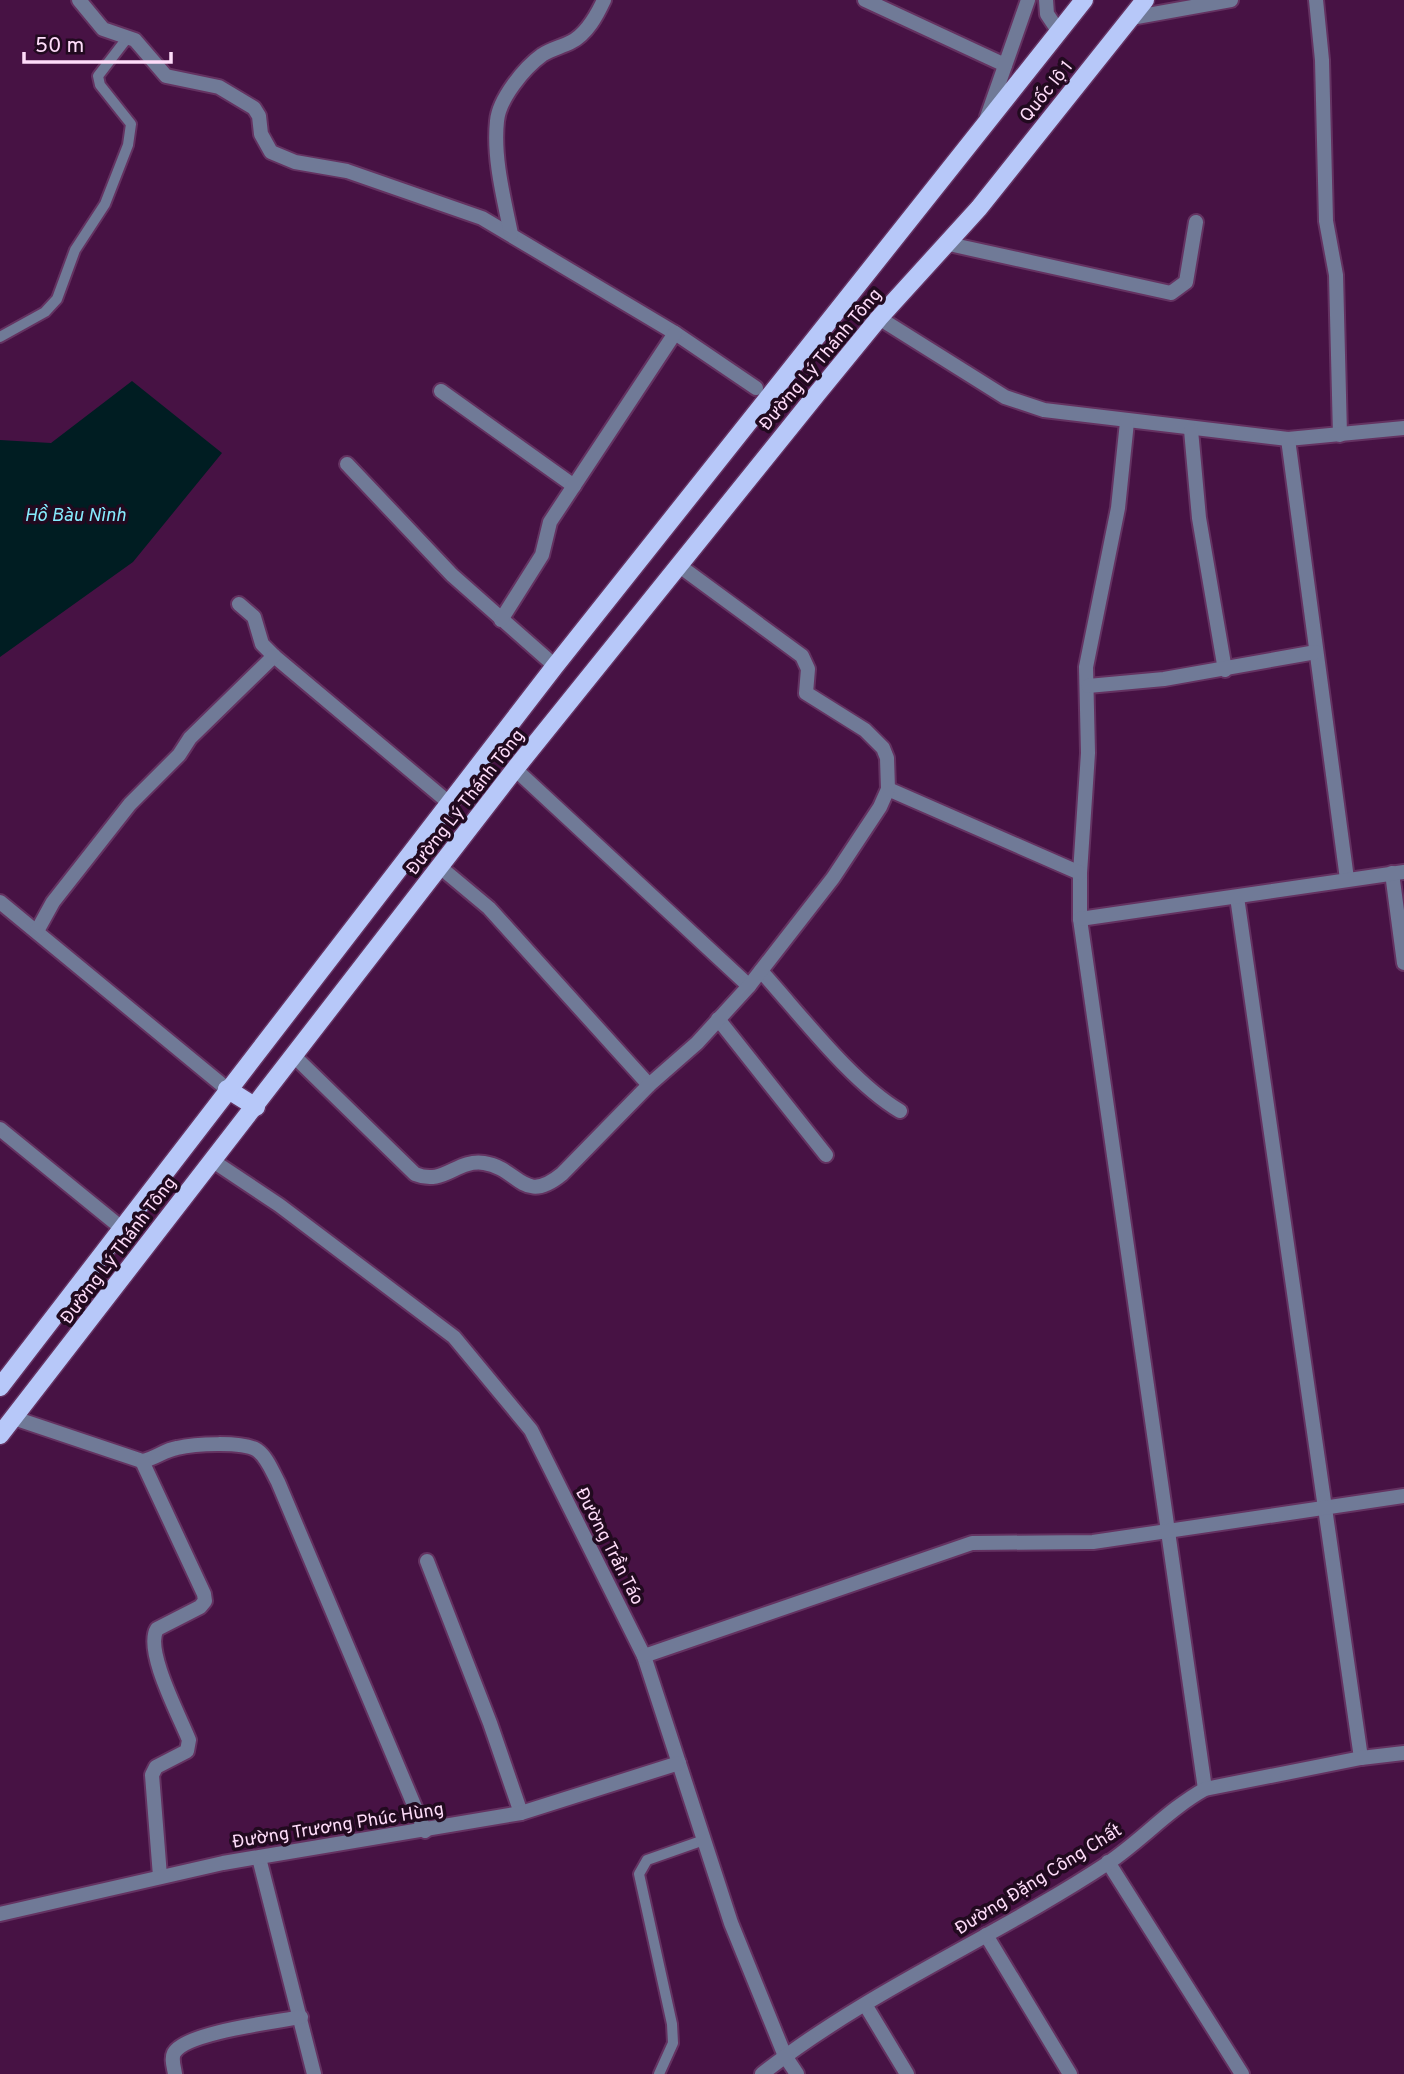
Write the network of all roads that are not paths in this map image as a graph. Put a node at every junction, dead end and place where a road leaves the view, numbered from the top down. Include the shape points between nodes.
1 (79, 0) edge
2 (604, 0) edge
3 (865, 0) edge
4 (1028, 0) edge
5 (1046, 0) edge
6 (1084, 0) edge
7 (1145, 0) edge
8 (1231, 0) edge
9 (1316, 0) edge
10 (1131, 18) junction
11 (1059, 32) junction
12 (128, 37) junction
13 (1005, 65) junction
14 (984, 125) junction
15 (943, 176) joint
16 (979, 208) joint
17 (1196, 222) dead end
18 (511, 234) junction
19 (948, 244) junction
20 (879, 318) junction
21 (675, 333) junction
22 (0, 337) edge
23 (756, 387) dead end
24 (441, 391) dead end
25 (1127, 422) junction
26 (1404, 428) edge
27 (1191, 430) junction
28 (1340, 435) junction
29 (1287, 439) junction
30 (347, 464) dead end
31 (574, 486) junction
32 (681, 567) junction
33 (239, 604) dead end
34 (501, 620) junction
35 (1316, 652) junction
36 (274, 656) junction
37 (555, 666) junction
38 (1225, 670) junction
39 (1088, 686) junction
40 (515, 769) junction
41 (888, 789) junction
42 (449, 802) junction
43 (440, 867) junction
44 (1398, 872) edge
45 (1080, 873) junction
46 (1347, 879) junction
47 (1237, 897) junction
48 (0, 902) edge
49 (1080, 919) junction
50 (37, 931) junction
51 (1404, 963) edge
52 (761, 971) junction
53 (749, 986) junction
54 (718, 1019) junction
55 (294, 1056) junction
56 (649, 1085) junction
57 (228, 1089) junction
58 (256, 1107) junction
59 (900, 1111) dead end
60 (0, 1129) edge
61 (826, 1155) dead end
62 (213, 1161) junction
63 (124, 1230) junction
64 (0, 1388) edge
65 (14, 1418) junction
66 (0, 1435) edge
67 (142, 1461) junction
68 (1404, 1496) edge
69 (1325, 1507) junction
70 (1167, 1533) junction
71 (427, 1561) dead end
72 (644, 1656) junction
73 (1404, 1753) edge
74 (1361, 1758) junction
75 (679, 1763) junction
76 (1205, 1789) junction
77 (521, 1813) junction
78 (425, 1831) junction
79 (704, 1840) junction
80 (259, 1858) junction
81 (1108, 1863) junction
82 (160, 1876) junction
83 (0, 1914) edge
84 (986, 1935) junction
85 (866, 2006) junction
86 (301, 2017) junction
87 (785, 2056) junction
88 (175, 2074) edge
89 (314, 2074) edge
90 (659, 2074) edge
91 (762, 2074) edge
92 (797, 2074) edge
93 (907, 2074) edge
94 (1070, 2074) edge
95 (1242, 2074) edge

1 - 12 street via 96,24
2 - 18 street via 574,41 549,50 527,68 501,108 498,143
3 - 13 street
4 - 13 street
5 - 11 street via 1047,15
6 - 11 main road, Quốc lộ 1
7 - 10 main road, Quốc lộ 1
8 - 10 street
9 - 28 street via 1326,221 1336,275
10 - 16 main road, Quốc lộ 1
11 - 14 main road, Quốc lộ 1
12 - 18 street via 166,76 219,87 254,108 271,152 392,186 482,218
12 - 22 lane via 98,76 132,131 105,204 75,250 52,305
13 - 14 street
14 - 15 main road, Quốc lộ 1
15 - 37 main road, Đường Lý Thánh Tông
16 - 19 main road, Đường Lý Thánh Tông
17 - 19 street via 1186,282 1171,293
18 - 21 street
19 - 20 main road, Đường Lý Thánh Tông
20 - 25 street via 1005,397 1044,410
20 - 32 main road, Đường Lý Thánh Tông
21 - 23 street
21 - 31 street
24 - 31 street
25 - 27 street
25 - 39 street via 1118,508 1087,656
26 - 28 street
27 - 29 street
27 - 38 street via 1199,518
28 - 29 street
29 - 35 street
30 - 34 street
31 - 34 street via 550,522 542,555
32 - 40 main road, Đường Lý Thánh Tông
32 - 41 street via 802,656 808,669 806,693 865,730 883,748
33 - 36 street via 254,617 262,644
34 - 37 street
35 - 38 street
35 - 46 street
36 - 42 street
36 - 50 street via 190,738 123,813 53,902
37 - 42 main road, Đường Lý Thánh Tông
38 - 39 street
39 - 45 street
40 - 43 main road, Đường Lý Thánh Tông
40 - 53 street
41 - 45 street
41 - 52 street via 833,878
42 - 57 main road, Đường Lý Thánh Tông
43 - 55 main road, Đường Lý Thánh Tông
43 - 56 street via 497,916
44 - 46 street
44 - 51 street
45 - 49 street
46 - 47 street
47 - 49 street
47 - 69 street
48 - 50 street
49 - 70 street
50 - 57 street
52 - 53 street
52 - 59 street via 847,1064
53 - 54 street
54 - 56 street
54 - 61 street
55 - 56 street via 415,1174 436,1178 471,1163 486,1163 537,1188 562,1174
55 - 58 main road, Đường Lý Thánh Tông
57 - 58 main road
57 - 63 main road, Đường Lý Thánh Tông
58 - 62 main road, Đường Lý Thánh Tông
60 - 63 street
62 - 65 main road, Đường Lý Thánh Tông
62 - 72 street, Đường Trần Táo via 454,1337 482,1368 531,1430
63 - 64 main road, Đường Lý Thánh Tông
65 - 66 main road, Đường Lý Thánh Tông
65 - 67 street
67 - 78 street via 174,1448 246,1445 268,1462
67 - 82 street via 205,1601 157,1629 153,1636 156,1659 190,1740 187,1751 156,1767 152,1775
68 - 69 street
69 - 70 street
69 - 74 street
70 - 72 street via 1093,1542 972,1543
70 - 76 street
71 - 77 street
72 - 75 street, Đường Trần Táo
73 - 74 street, Đường Đặng Công Chất
74 - 76 street, Đường Đặng Công Chất
75 - 77 street, Đường Trương Phúc Hùng
75 - 79 street, Đường Trần Táo
76 - 81 street, Đường Đặng Công Chất
77 - 78 street, Đường Trương Phúc Hùng
78 - 80 street, Đường Trương Phúc Hùng
79 - 87 street, Đường Trần Táo via 731,1923
79 - 90 lane via 647,1860 639,1874 672,2024 673,2043
80 - 82 street, Đường Trương Phúc Hùng
80 - 86 street
81 - 84 street, Đường Đặng Công Chất
81 - 95 street
82 - 83 street, Đường Trương Phúc Hùng
84 - 85 street, Đường Đặng Công Chất
84 - 94 street
85 - 87 street, Đường Đặng Công Chất
85 - 93 street
86 - 88 street via 190,2040 175,2052
86 - 89 street
87 - 91 street, Đường Đặng Công Chất
87 - 92 street, Đường Trần Táo

